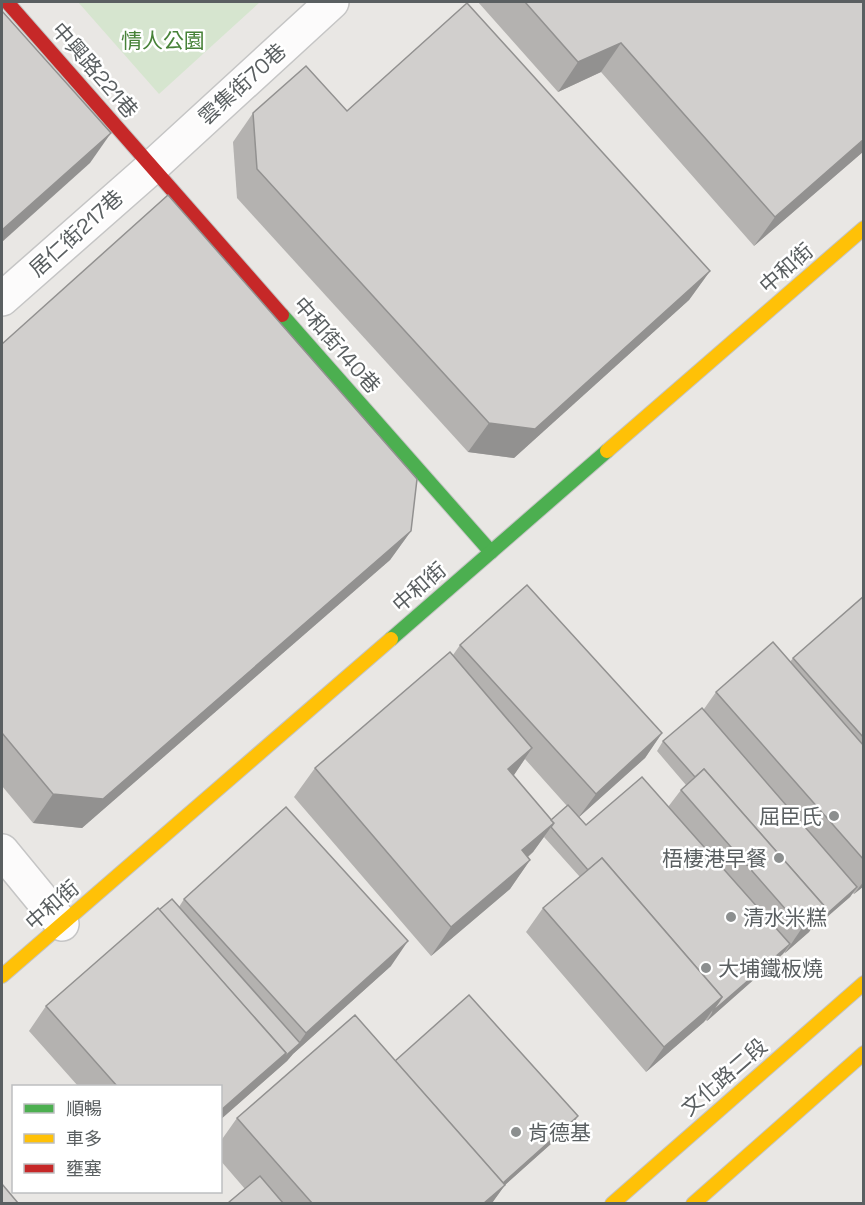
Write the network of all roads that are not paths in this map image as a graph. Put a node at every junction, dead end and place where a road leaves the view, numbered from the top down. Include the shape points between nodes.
1 (7, 2) edge
2 (332, 2) edge
3 (152, 167) junction
4 (864, 228) edge
5 (2, 299) edge
6 (491, 552) junction
7 (2, 851) edge
8 (62, 924) junction
9 (2, 976) edge
10 (864, 983) edge
11 (864, 1053) edge
12 (612, 1203) edge
13 (693, 1203) edge

1 - 3 street, 中興路221巷
2 - 3 street, 雲集街70巷
3 - 5 street, 居仁街217巷
3 - 6 street, 中和街140巷
4 - 6 street, 中和街
6 - 8 street, 中和街
7 - 8 street
8 - 9 street, 中和街
10 - 12 street, 文化路二段
11 - 13 street

